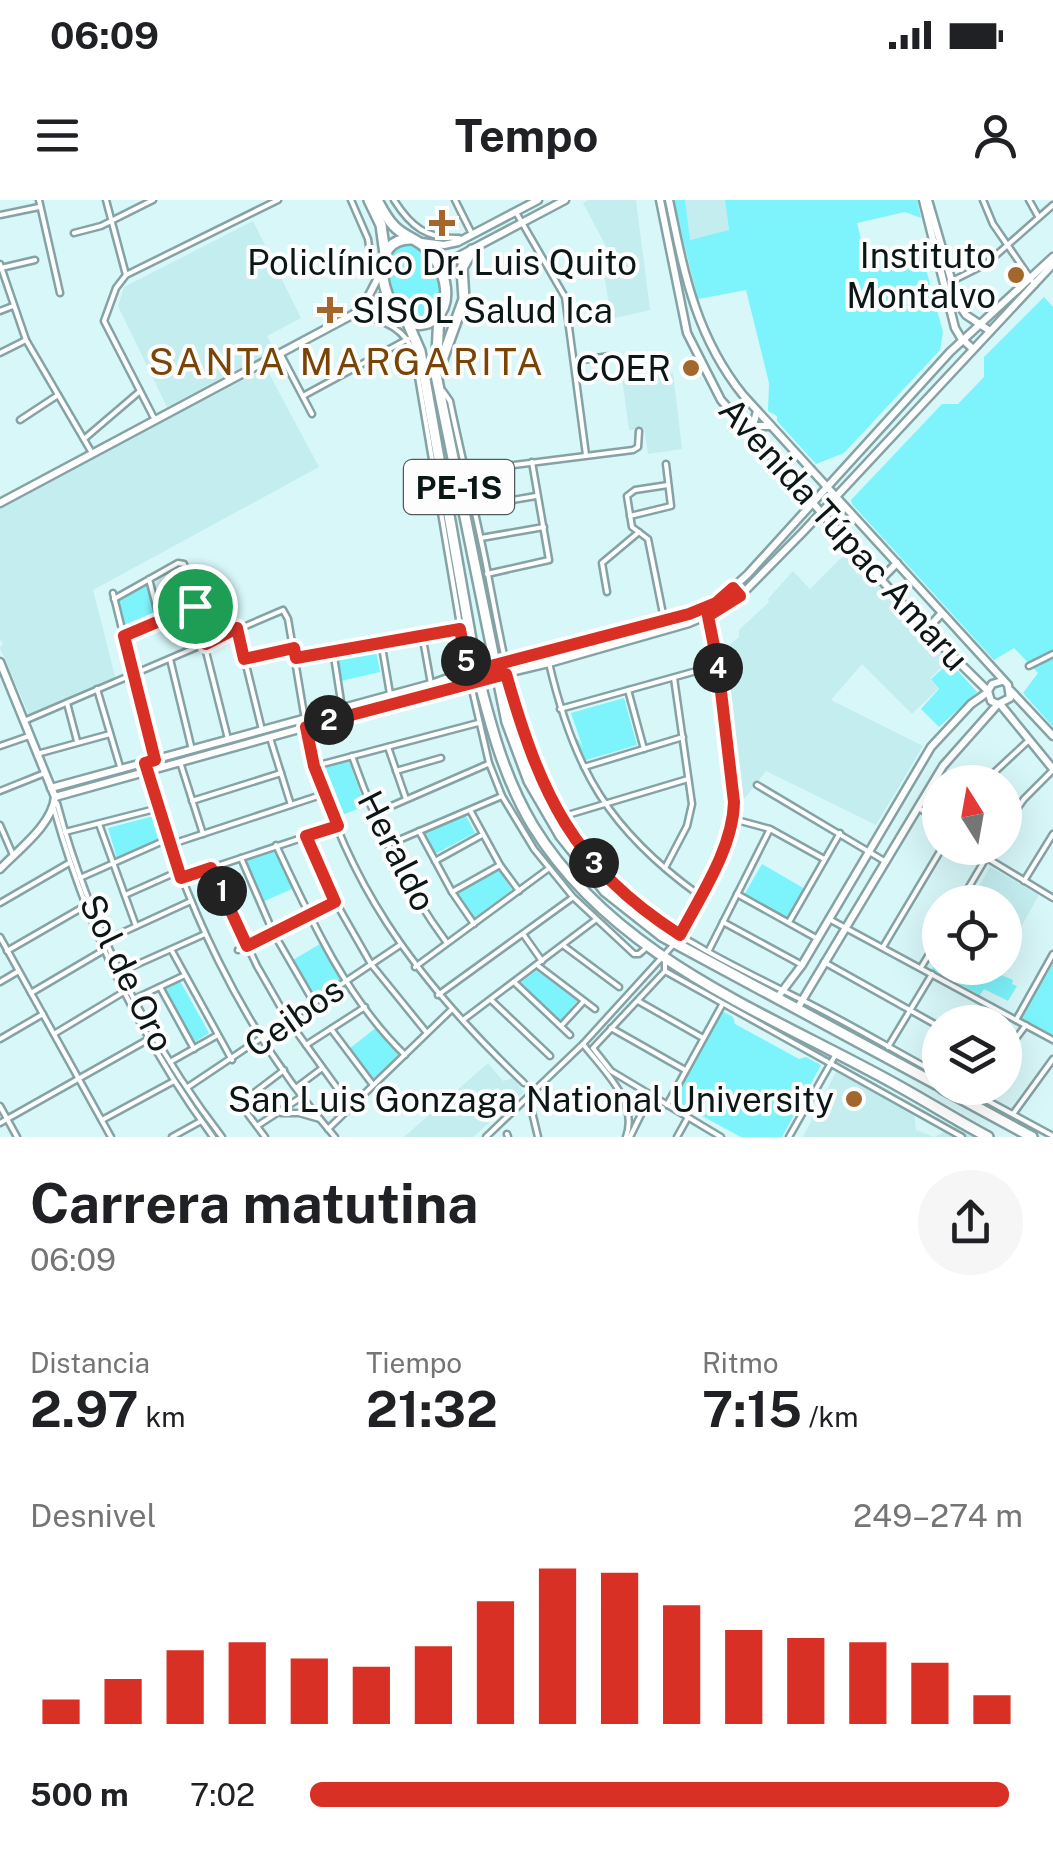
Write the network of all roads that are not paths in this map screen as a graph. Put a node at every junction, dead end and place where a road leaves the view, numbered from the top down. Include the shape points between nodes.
1 (106, 200) edge
2 (153, 200) edge
3 (278, 200) edge
4 (351, 200) edge
5 (369, 200) edge
6 (377, 200) edge
7 (394, 200) edge
8 (455, 200) edge
9 (538, 200) edge
10 (565, 200) edge
11 (660, 200) edge
12 (669, 200) edge
13 (925, 200) edge
14 (983, 200) edge
15 (1029, 200) edge
16 (40, 203) edge
17 (1053, 205) edge
18 (516, 212) junction
19 (0, 215) edge
20 (1038, 216) junction
21 (112, 221) junction
22 (522, 223) junction
23 (74, 233) dead end
24 (468, 236) junction
25 (416, 240) junction
26 (1006, 245) junction
27 (472, 250) junction
28 (676, 252) junction
29 (370, 253) dead end
30 (35, 260) dead end
31 (1053, 261) edge
32 (383, 265) junction
33 (1, 266) edge
34 (126, 274) junction
35 (442, 274) junction
36 (1032, 282) junction
37 (947, 283) junction
38 (9, 291) junction
39 (60, 293) dead end
40 (0, 294) edge
41 (386, 294) junction
42 (13, 306) junction
43 (0, 311) edge
44 (356, 313) junction
45 (439, 314) junction
46 (407, 321) junction
47 (981, 323) junction
48 (990, 331) junction
49 (26, 340) junction
50 (408, 340) junction
51 (963, 340) junction
52 (973, 349) junction
53 (0, 353) edge
54 (280, 353) junction
55 (610, 356) dead end
56 (574, 362) junction
57 (423, 383) junction
58 (437, 384) junction
59 (139, 392) junction
60 (58, 394) junction
61 (303, 396) junction
62 (903, 405) junction
63 (757, 410) junction
64 (312, 414) dead end
65 (913, 415) junction
66 (20, 420) dead end
67 (154, 420) junction
68 (740, 424) junction
69 (772, 426) junction
70 (639, 431) dead end
71 (84, 439) junction
72 (755, 440) junction
73 (92, 453) junction
74 (586, 455) junction
75 (532, 462) junction
76 (454, 464) junction
77 (666, 464) dead end
78 (465, 472) junction
79 (668, 484) junction
80 (829, 485) junction
81 (837, 494) junction
82 (538, 496) junction
83 (814, 502) junction
84 (0, 503) edge
85 (471, 507) junction
86 (821, 511) junction
87 (441, 516) junction
88 (630, 516) junction
89 (544, 527) junction
90 (452, 528) junction
91 (640, 532) junction
92 (480, 538) junction
93 (896, 563) junction
94 (488, 574) junction
95 (882, 578) junction
96 (149, 579) junction
97 (733, 588) junction
98 (607, 592) dead end
99 (740, 596) junction
100 (195, 606) junction
101 (706, 612) junction
102 (942, 614) junction
103 (160, 621) junction
104 (665, 625) junction
105 (237, 628) junction
106 (460, 629) junction
107 (926, 630) junction
108 (422, 634) junction
109 (124, 636) junction
110 (381, 641) junction
111 (206, 644) junction
112 (294, 648) junction
113 (334, 650) junction
114 (551, 650) junction
115 (1053, 654) edge
116 (296, 658) junction
117 (244, 659) junction
118 (170, 660) junction
119 (0, 662) edge
120 (553, 662) junction
121 (499, 663) junction
122 (718, 666) junction
123 (1029, 666) dead end
124 (470, 669) junction
125 (132, 674) junction
126 (502, 675) junction
127 (674, 678) junction
128 (474, 681) junction
129 (1002, 681) junction
130 (431, 684) junction
131 (97, 690) junction
132 (628, 690) junction
133 (1011, 691) junction
134 (988, 692) junction
135 (390, 694) junction
136 (67, 702) junction
137 (999, 704) junction
138 (342, 708) junction
139 (560, 709) junction
140 (24, 721) junction
141 (305, 722) junction
142 (478, 723) junction
143 (262, 730) junction
144 (110, 734) junction
145 (30, 736) junction
146 (1053, 736) edge
147 (270, 737) junction
148 (682, 737) junction
149 (228, 740) junction
150 (1028, 741) junction
151 (78, 742) junction
152 (0, 746) edge
153 (388, 747) junction
154 (644, 748) junction
155 (192, 750) junction
156 (37, 754) junction
157 (352, 756) junction
158 (441, 758) dead end
159 (155, 760) junction
160 (180, 762) junction
161 (489, 763) junction
162 (1002, 765) edge
163 (314, 766) junction
164 (146, 767) junction
165 (584, 767) junction
166 (121, 770) junction
167 (396, 770) junction
168 (1053, 770) edge
169 (281, 773) junction
170 (45, 774) junction
171 (688, 779) junction
172 (757, 785) dead end
173 (51, 788) junction
174 (0, 791) edge
175 (324, 794) junction
176 (502, 796) junction
177 (55, 797) junction
178 (192, 800) junction
179 (406, 800) junction
180 (602, 802) junction
181 (1022, 802) edge
182 (291, 805) junction
183 (160, 808) junction
184 (918, 808) junction
185 (54, 809) junction
186 (470, 809) junction
187 (922, 810) edge
188 (373, 814) junction
189 (561, 817) junction
190 (733, 819) junction
191 (99, 824) junction
192 (0, 825) edge
193 (338, 826) junction
194 (770, 829) junction
195 (419, 831) junction
196 (65, 832) junction
197 (840, 833) junction
198 (203, 834) junction
199 (482, 834) junction
200 (1053, 834) edge
201 (306, 836) junction
202 (170, 842) junction
203 (276, 845) junction
204 (387, 845) junction
205 (868, 851) junction
206 (13, 855) junction
207 (240, 858) junction
208 (824, 860) junction
209 (435, 861) junction
210 (886, 862) junction
211 (69, 863) junction
212 (114, 864) junction
213 (500, 865) junction
214 (932, 865) edge
215 (998, 865) edge
216 (211, 868) junction
217 (549, 868) junction
218 (665, 868) junction
219 (0, 869) edge
220 (179, 871) junction
221 (80, 878) junction
222 (181, 878) junction
223 (1024, 881) junction
224 (519, 891) junction
225 (452, 892) junction
226 (737, 894) junction
227 (125, 895) junction
228 (701, 896) junction
229 (573, 898) junction
230 (1053, 898) edge
231 (191, 902) junction
232 (335, 902) junction
233 (0, 904) edge
234 (85, 906) junction
235 (309, 915) junction
236 (829, 919) junction
237 (595, 920) junction
238 (723, 922) junction
239 (789, 922) junction
240 (474, 924) junction
241 (136, 926) junction
242 (847, 928) junction
243 (273, 932) junction
244 (205, 934) junction
245 (522, 934) junction
246 (0, 937) edge
247 (817, 938) junction
248 (677, 939) junction
249 (106, 940) junction
250 (447, 942) junction
251 (400, 945) junction
252 (247, 946) junction
253 (564, 946) junction
254 (884, 947) junction
255 (646, 948) junction
256 (7, 950) junction
257 (104, 950) junction
258 (238, 950) dead end
259 (708, 950) junction
260 (172, 951) junction
261 (1053, 954) edge
262 (663, 958) junction
263 (824, 962) junction
264 (540, 963) junction
265 (372, 964) junction
266 (802, 965) junction
267 (415, 967) junction
268 (921, 968) edge
269 (19, 971) junction
270 (665, 971) junction
271 (120, 972) junction
272 (183, 976) junction
273 (347, 980) junction
274 (0, 982) edge
275 (514, 982) junction
276 (925, 985) edge
277 (951, 985) edge
278 (160, 987) junction
279 (619, 987) dead end
280 (124, 992) junction
281 (31, 993) junction
282 (779, 995) junction
283 (438, 996) junction
284 (134, 998) junction
285 (490, 1000) junction
286 (803, 1000) junction
287 (584, 1001) junction
288 (638, 1001) junction
289 (314, 1002) junction
290 (722, 1005) junction
291 (985, 1005) edge
292 (366, 1006) junction
293 (1022, 1008) edge
294 (595, 1009) dead end
295 (451, 1010) junction
296 (797, 1010) junction
297 (910, 1010) junction
298 (42, 1014) junction
299 (922, 1017) edge
300 (288, 1020) junction
301 (462, 1020) junction
302 (1022, 1024) edge
303 (1026, 1025) junction
304 (561, 1026) junction
305 (611, 1028) junction
306 (331, 1029) junction
307 (1022, 1030) edge
308 (427, 1033) junction
309 (54, 1034) junction
310 (570, 1035) dead end
311 (216, 1036) junction
312 (263, 1037) junction
313 (0, 1038) edge
314 (703, 1038) junction
315 (149, 1039) junction
316 (1053, 1040) edge
317 (583, 1044) junction
318 (306, 1046) junction
319 (888, 1046) junction
320 (194, 1049) junction
321 (405, 1054) junction
322 (836, 1054) junction
323 (550, 1056) dead end
324 (1053, 1059) edge
325 (232, 1060) junction
326 (170, 1062) junction
327 (830, 1065) junction
328 (922, 1065) edge
329 (322, 1068) junction
330 (284, 1070) junction
331 (685, 1070) junction
332 (609, 1073) junction
333 (922, 1077) edge
334 (78, 1079) junction
335 (174, 1080) junction
336 (524, 1083) dead end
337 (373, 1085) junction
338 (297, 1087) junction
339 (186, 1089) junction
340 (650, 1094) junction
341 (303, 1096) junction
342 (667, 1105) junction
343 (974, 1105) edge
344 (995, 1105) edge
345 (0, 1106) edge
346 (351, 1107) junction
347 (532, 1112) dead end
348 (276, 1114) junction
349 (1012, 1114) junction
350 (687, 1118) junction
351 (7, 1119) junction
352 (102, 1120) junction
353 (201, 1120) junction
354 (322, 1120) junction
355 (0, 1124) edge
356 (258, 1126) junction
357 (328, 1129) junction
358 (1052, 1134) edge
359 (717, 1136) edge
360 (17, 1137) edge
361 (111, 1137) edge
362 (172, 1137) edge
363 (213, 1137) edge
364 (222, 1137) edge
365 (266, 1137) edge
366 (336, 1137) edge
367 (486, 1137) edge
368 (538, 1137) edge
369 (629, 1137) edge
370 (678, 1137) edge
371 (789, 1137) edge
372 (962, 1137) edge
373 (988, 1137) edge
374 (1032, 1137) edge

1 - 21 street
2 - 21 street
3 - 34 street
4 - 29 street
5 - 32 highway via 384,234
6 - 25 highway via 392,224
7 - 24 street via 426,234
8 - 24 street
9 - 18 street
10 - 22 street
11 - 28 street, Avenida Túpac Amaru
12 - 28 street, Avenida Túpac Amaru
13 - 37 street
14 - 26 street
15 - 20 street
16 - 19 street
16 - 39 street
17 - 20 street
18 - 22 street
18 - 24 street
20 - 26 street
21 - 23 street
21 - 34 street
22 - 27 street
22 - 56 street via 565,297
24 - 25 street via 444,245
25 - 32 highway via 396,242
25 - 35 highway
26 - 36 street
26 - 37 street via 986,264
27 - 35 street
27 - 58 highway via 462,268 464,299
28 - 63 street, Avenida Túpac Amaru via 708,344
28 - 68 street, Avenida Túpac Amaru via 692,346
30 - 33 street
31 - 36 street
32 - 41 highway
32 - 44 street
33 - 38 street
34 - 59 street via 104,321
35 - 45 highway, PE-1S
36 - 47 street
36 - 48 street
37 - 47 street via 962,309
37 - 51 street
38 - 40 street
38 - 42 street
41 - 44 street
41 - 46 highway, PE-1S
42 - 43 street
42 - 49 street
44 - 50 street via 383,321
44 - 54 street
45 - 46 highway via 426,324
45 - 58 highway, PE-1S
46 - 57 highway, PE-1S via 420,351
47 - 48 street
47 - 51 street
48 - 52 street
49 - 53 street
49 - 60 street
50 - 57 street
50 - 61 street
51 - 52 street
51 - 62 street
52 - 65 street
54 - 61 street
54 - 67 street
55 - 56 street
56 - 74 street
57 - 87 street
57 - 90 highway, PE-1S
58 - 76 highway, PE-1S
58 - 78 street via 450,400
59 - 67 street
59 - 71 street
60 - 66 street
60 - 71 street
61 - 64 street
62 - 65 street
62 - 80 street
63 - 68 street via 754,422
63 - 69 street, Avenida Túpac Amaru
65 - 81 street
67 - 73 street
68 - 72 street, Avenida Túpac Amaru
69 - 72 street via 758,426
69 - 80 street, Avenida Túpac Amaru
70 - 74 street via 636,449
71 - 73 street
72 - 83 street, Avenida Túpac Amaru
73 - 84 street
74 - 75 street
75 - 78 street
75 - 82 street
76 - 78 street
76 - 121 highway, PE-1S
77 - 79 street
78 - 85 street
79 - 88 street via 630,491
79 - 88 street via 671,506
80 - 81 street, Avenida Túpac Amaru
80 - 83 street
81 - 86 street
81 - 93 street, Avenida Túpac Amaru
82 - 85 street
82 - 89 street
83 - 86 street, Avenida Túpac Amaru
83 - 97 street
85 - 92 street
86 - 95 street, Avenida Túpac Amaru
86 - 99 street
87 - 90 highway
87 - 106 street
88 - 91 street
89 - 92 street
89 - 94 street via 547,562
90 - 124 highway, PE-1S
91 - 98 street via 602,563
91 - 104 street via 648,539
92 - 94 street
93 - 95 street
93 - 102 street, Avenida Túpac Amaru
94 - 121 street
95 - 107 street, Avenida Túpac Amaru
96 - 100 street via 183,563
96 - 103 street
96 - 109 street via 113,596
97 - 99 street
97 - 101 street
99 - 101 street
100 - 103 street
100 - 111 street
101 - 104 street
101 - 122 street
102 - 107 street
102 - 129 street, Avenida Túpac Amaru
103 - 109 street
104 - 114 street
104 - 120 street
105 - 111 street
105 - 112 street via 286,612
105 - 117 street
106 - 108 street
106 - 124 street
107 - 134 street, Avenida Túpac Amaru
108 - 110 street
108 - 130 street
109 - 125 street
110 - 113 street
110 - 135 street
111 - 118 street
111 - 149 street
112 - 116 street
112 - 117 street
113 - 116 street
113 - 138 street
114 - 120 street via 557,654
114 - 121 street
115 - 123 street
116 - 141 street
117 - 143 street
118 - 125 street
118 - 155 street
119 - 140 street
120 - 126 street
120 - 139 street
121 - 124 street
121 - 126 highway, PE-1S
122 - 127 street
122 - 190 street
124 - 128 highway, PE-1S
124 - 130 street
125 - 131 street
125 - 159 street
126 - 128 street
126 - 189 street
126 - 248 highway, PE-1S via 515,748 561,836 628,912
127 - 132 street
127 - 148 street
128 - 141 street
128 - 142 street
128 - 255 highway, PE-1S via 516,796 540,838 585,893
129 - 133 street
129 - 134 street
130 - 135 street
131 - 136 street
131 - 144 street
132 - 139 street
132 - 154 street
133 - 137 street
133 - 146 street, Avenida Túpac Amaru
134 - 137 street
134 - 205 street via 931,748
135 - 138 street
136 - 140 street
136 - 151 street
137 - 150 street
137 - 184 street via 951,755
138 - 141 street
139 - 165 street
140 - 145 street
141 - 143 street
141 - 147 street
141 - 163 street
142 - 153 street
142 - 161 street
143 - 149 street
144 - 151 street
144 - 166 street
145 - 152 street
145 - 156 street
147 - 160 street
147 - 169 street
148 - 154 street
148 - 171 street
149 - 155 street
150 - 162 street
150 - 168 street
151 - 156 street
153 - 157 street
153 - 167 street
154 - 165 street
155 - 159 street
156 - 170 street
157 - 163 street
157 - 188 street, Heraldo
158 - 167 street
159 - 164 street
160 - 164 street
160 - 178 street
161 - 176 street
161 - 179 street
163 - 175 street
164 - 166 street
164 - 177 street
164 - 183 street
165 - 180 street
166 - 173 street
167 - 179 street
168 - 181 street
169 - 178 street
169 - 182 street
170 - 173 street
170 - 174 street
171 - 180 street
171 - 218 street via 691,815
172 - 197 street
173 - 177 street
175 - 182 street
175 - 193 street
176 - 186 street
176 - 217 street
177 - 185 street
177 - 196 street, Sol de Oro
178 - 198 street
179 - 188 street
180 - 189 street
180 - 218 street
182 - 198 street
183 - 191 street
183 - 202 street
184 - 187 street
184 - 210 street
185 - 206 street
185 - 211 street
186 - 195 street
186 - 199 street
188 - 204 street, Heraldo
189 - 248 street via 620,891
190 - 194 street
190 - 228 street
191 - 196 street
191 - 212 street
192 - 206 street
193 - 201 street
193 - 251 street
194 - 208 street
194 - 226 street
195 - 204 street
195 - 209 street
196 - 221 street, Sol de Oro
197 - 205 street
197 - 208 street
198 - 202 street
199 - 209 street
199 - 213 street
200 - 223 street
201 - 203 street
201 - 232 street
202 - 212 street
202 - 220 street
203 - 207 street
203 - 235 street
204 - 250 street, Heraldo via 416,902
205 - 210 street
205 - 236 street
206 - 219 street
207 - 216 street
207 - 243 street
208 - 239 street
209 - 225 street
210 - 242 street
211 - 233 street
211 - 234 street
212 - 221 street
212 - 227 street
213 - 224 street
213 - 225 street
214 - 254 street
215 - 223 street
216 - 222 street
216 - 252 street
217 - 224 street
217 - 229 street
218 - 228 street
220 - 222 street
220 - 227 street
221 - 249 street, Sol de Oro
222 - 231 street
223 - 230 street
224 - 240 street
225 - 240 street
226 - 238 street
226 - 239 street
227 - 241 street
228 - 248 street
229 - 237 street
229 - 245 street
231 - 241 street
231 - 244 street
232 - 235 street
232 - 265 street
234 - 256 street
234 - 257 street
235 - 243 street
235 - 273 street
236 - 242 street
236 - 247 street
237 - 253 street
237 - 255 street via 634,954
238 - 259 street
238 - 266 street
239 - 247 street
240 - 250 street
241 - 249 street
242 - 254 street
242 - 263 street
243 - 252 street
243 - 289 street
244 - 260 street
244 - 312 street
245 - 264 street
245 - 283 street
246 - 256 street
247 - 266 street
248 - 259 street
248 - 262 street
248 - 282 highway, PE-1S
249 - 271 street, Sol de Oro
250 - 267 street
251 - 265 street, Ceibos
251 - 267 street
252 - 258 street
252 - 300 street
253 - 264 street
253 - 279 street
254 - 268 street
255 - 262 highway, PE-1S
256 - 269 street
257 - 280 street
257 - 281 street
259 - 282 street
260 - 271 street
260 - 272 street
261 - 293 street
262 - 270 street
262 - 317 street
262 - 322 highway, PE-1S
263 - 286 street
263 - 297 street
264 - 275 street
264 - 287 street
265 - 273 street, Ceibos
265 - 308 street
266 - 282 street
267 - 283 street
269 - 274 street
269 - 281 street
270 - 288 street
270 - 290 street
271 - 284 street, Sol de Oro
272 - 278 street
272 - 311 street
273 - 289 street, Ceibos
273 - 292 street
275 - 285 street
275 - 304 street
276 - 297 street
277 - 291 street
278 - 284 street
278 - 320 street
280 - 309 street
280 - 315 street
281 - 298 street
282 - 286 street
282 - 296 highway, PE-1S
283 - 295 street
284 - 326 street, Sol de Oro
285 - 301 street
285 - 323 street
286 - 296 street
286 - 319 street
287 - 294 street
287 - 304 street
288 - 305 street
288 - 314 street
289 - 300 street, Ceibos
290 - 314 street
290 - 327 street
292 - 306 street
292 - 321 street
295 - 301 street
295 - 308 street
296 - 333 highway, PE-1S
297 - 299 street
297 - 319 street
298 - 309 street
298 - 313 street
300 - 312 street, Ceibos
300 - 318 street
301 - 336 street
302 - 303 street
303 - 307 street
303 - 316 street
304 - 310 street
305 - 331 street
305 - 332 street via 593,1048
306 - 318 street
306 - 337 street
308 - 321 street
309 - 334 street
311 - 320 street
311 - 325 street
312 - 325 street, Ceibos
312 - 330 street
314 - 331 street
315 - 334 street
315 - 335 street
317 - 332 street
317 - 367 street
318 - 329 street
319 - 328 street
320 - 326 street
321 - 337 street
322 - 327 street
322 - 373 highway, PE-1S
324 - 349 street
325 - 339 street, Ceibos
326 - 339 street, Sol de Oro
327 - 371 street
327 - 372 street
329 - 338 street
329 - 346 street
330 - 338 street
330 - 356 street via 242,1102
331 - 342 street
332 - 340 street
332 - 369 street via 628,1105
334 - 351 street
334 - 352 street
335 - 352 street
335 - 353 street
337 - 346 street
338 - 341 street
339 - 364 street, Sol de Oro
340 - 342 street
340 - 369 street
341 - 348 street
341 - 354 street
342 - 350 street
343 - 374 highway, PE-1S
344 - 349 street
345 - 351 street
346 - 357 street
347 - 368 street
348 - 354 street
348 - 356 street
349 - 358 street
350 - 359 street
350 - 370 street
351 - 355 street
351 - 360 street
352 - 361 street
353 - 362 street
353 - 363 street
354 - 357 street
356 - 365 street
357 - 366 street

